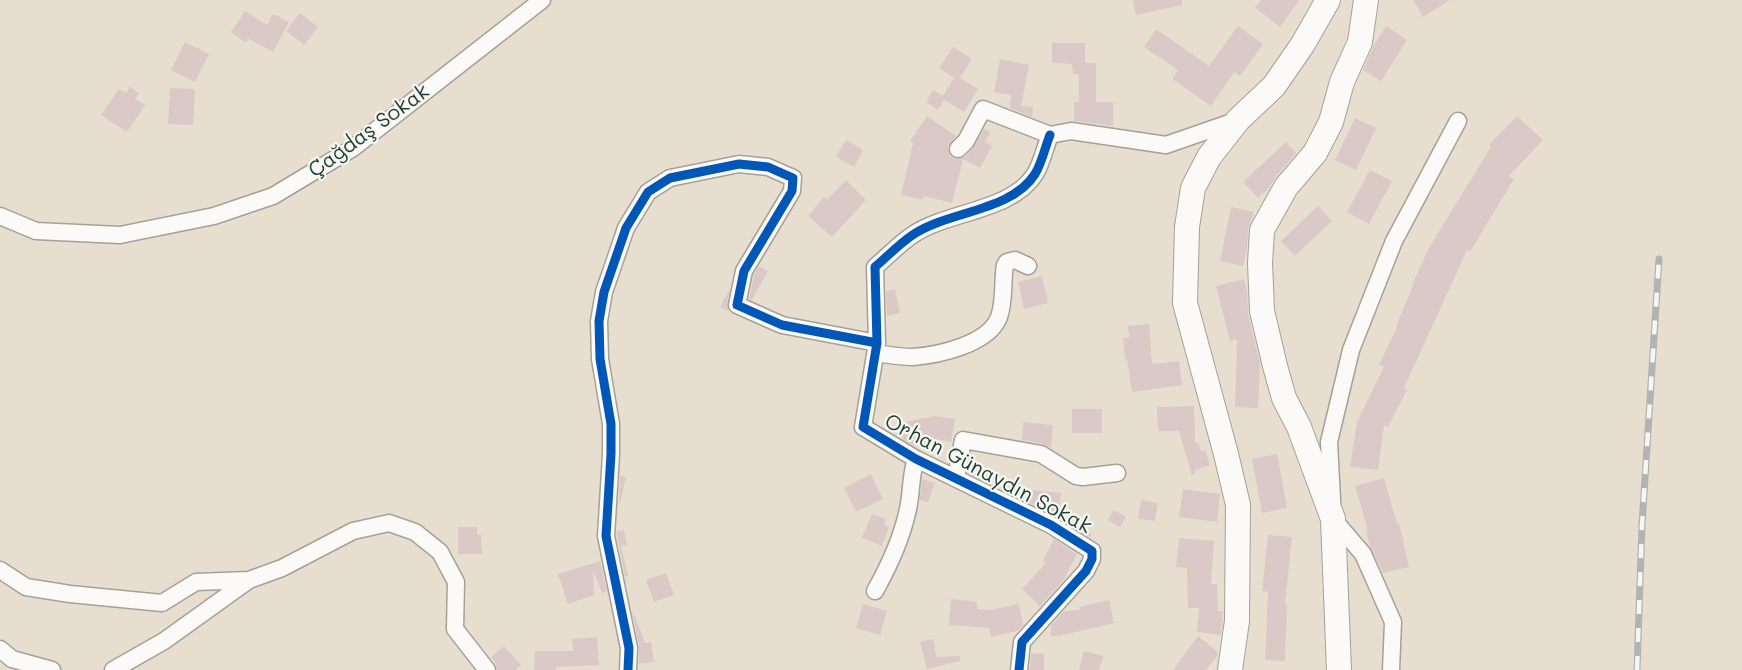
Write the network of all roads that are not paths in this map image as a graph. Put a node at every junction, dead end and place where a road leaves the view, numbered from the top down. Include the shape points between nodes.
1 (542, 0) edge
2 (1328, 0) edge
3 (1366, 0) edge
4 (1238, 120) junction
5 (1458, 121) dead end
6 (1050, 135) junction
7 (958, 149) dead end
8 (0, 216) edge
9 (1028, 266) dead end
10 (877, 348) junction
11 (916, 459) junction
12 (1117, 473) dead end
13 (956, 478) junction
14 (1333, 519) junction
15 (0, 570) edge
16 (249, 580) junction
17 (875, 591) dead end
18 (4, 658) edge
19 (30, 667) edge
20 (52, 670) edge
21 (113, 670) edge
22 (487, 670) edge
23 (628, 670) edge
24 (1019, 670) edge
25 (1230, 670) edge
26 (1339, 670) edge
27 (1391, 670) edge

1 - 8 street, Çağdaş Sokak via 353,148 273,196 214,216 120,235 36,231
2 - 4 main road via 1274,86
3 - 14 main road via 1360,42 1342,82 1331,122 1315,153 1286,186 1262,230 1262,311 1275,366
4 - 6 street via 1166,146 1071,131
4 - 25 main road via 1209,157 1193,188 1187,227 1185,303 1238,505 1237,621
5 - 14 street via 1394,242 1351,350 1329,442
6 - 7 street via 983,109
6 - 10 street, Orhan Günaydın Sokak via 1036,173 1021,190 914,234 875,267
9 - 10 street via 1015,260 1005,266 998,319 976,340 914,357 897,356
10 - 11 street, Orhan Günaydın Sokak via 863,427
10 - 23 street via 782,325 736,305 744,272 792,191 793,178 768,167 739,164 670,178 648,192 626,228 604,292 599,321 611,454 606,536 629,648
11 - 13 street, Orhan Günaydın Sokak
11 - 17 street via 908,509 891,563
12 - 13 street via 1076,476 1041,454 963,440
13 - 24 street, Orhan Günaydın Sokak via 1051,525 1092,551 1086,571 1022,642
14 - 26 main road
14 - 27 street via 1363,554 1393,622
15 - 16 street via 26,587 162,603 196,582
16 - 21 street via 164,641
16 - 22 street via 282,568 353,531 389,523 415,532 440,552 456,582 455,629
18 - 19 street
19 - 20 street

